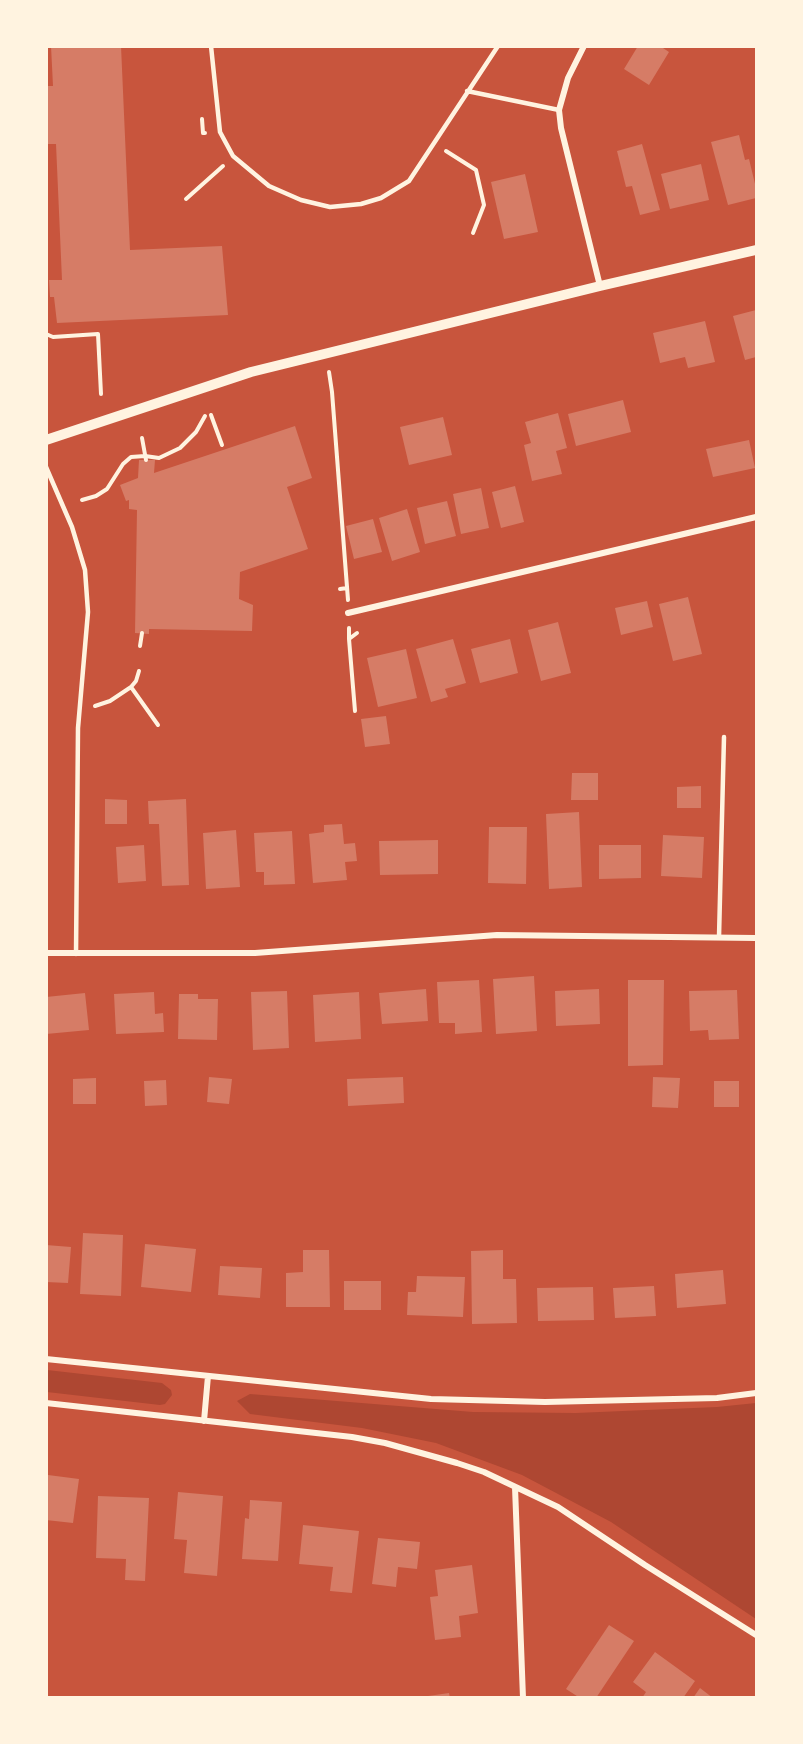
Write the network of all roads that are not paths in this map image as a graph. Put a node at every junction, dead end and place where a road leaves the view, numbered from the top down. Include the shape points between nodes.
1 (211, 46) edge
2 (498, 46) edge
3 (584, 46) edge
4 (467, 91) junction
5 (559, 110) junction
6 (756, 250) edge
7 (600, 286) junction
8 (46, 440) edge
9 (46, 467) edge
10 (756, 517) edge
11 (348, 613) dead end
12 (723, 737) dead end
13 (719, 937) junction
14 (756, 938) edge
15 (46, 953) edge
16 (76, 954) junction
17 (46, 1359) edge
18 (208, 1376) junction
19 (756, 1394) edge
20 (46, 1403) edge
21 (204, 1421) junction
22 (515, 1487) junction
23 (756, 1635) edge
24 (523, 1698) edge

1 - 4 lane via 220,132 233,156 269,186 330,207 381,198 409,181
2 - 4 lane
3 - 5 street via 568,78
4 - 5 lane
5 - 7 street
6 - 7 street
7 - 8 street via 251,372
9 - 16 lane via 79,549 88,612 78,717
10 - 11 street
12 - 13 lane
13 - 14 street
13 - 16 street via 496,935 255,952
15 - 16 street
17 - 18 street
18 - 19 street via 430,1399 487,1401
18 - 21 street
20 - 21 street
21 - 22 street via 385,1443 484,1472
22 - 23 street via 558,1507
22 - 24 street

